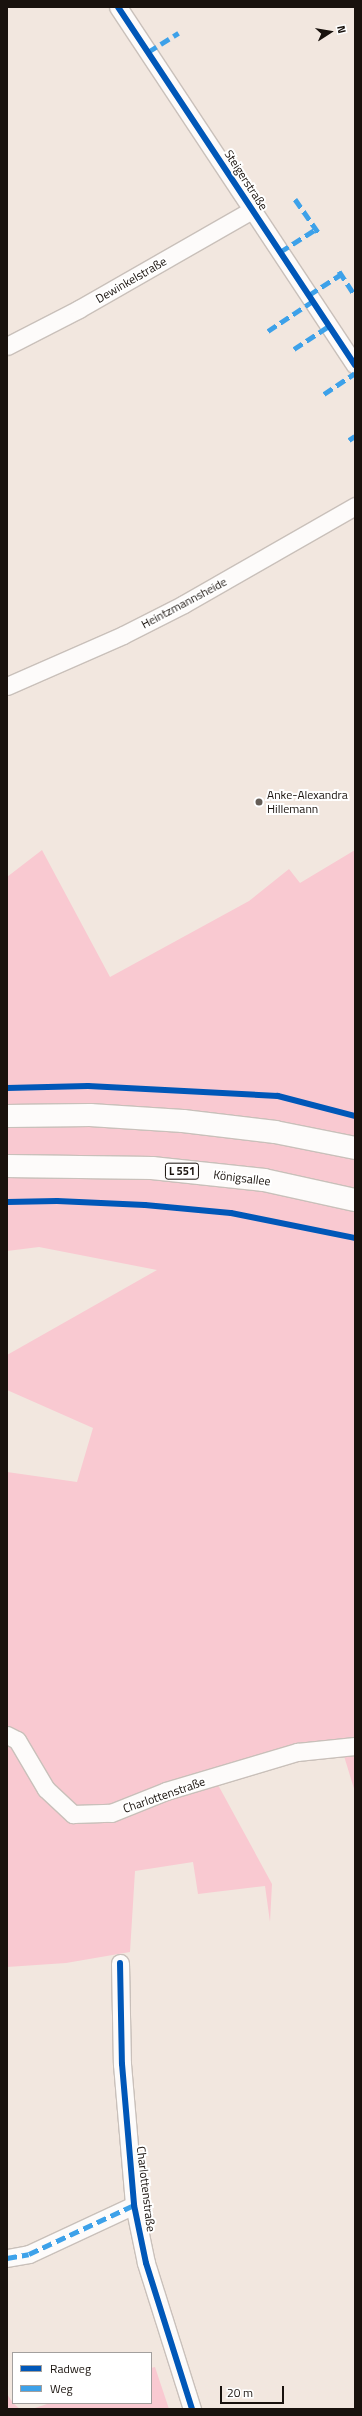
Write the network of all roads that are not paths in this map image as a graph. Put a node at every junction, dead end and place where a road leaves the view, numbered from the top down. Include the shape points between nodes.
1 (118, 7) edge
2 (252, 210) junction
3 (7, 346) edge
4 (355, 365) edge
5 (355, 506) edge
6 (7, 686) edge
7 (7, 1116) edge
8 (355, 1148) edge
9 (7, 1166) edge
10 (355, 1200) edge
11 (7, 1735) edge
12 (355, 1746) edge
13 (120, 1963) dead end
14 (134, 2205) junction
15 (7, 2258) edge
16 (192, 2409) edge

1 - 2 street, Steigerstraße
2 - 3 street, Dewinkelstraße via 79,309
2 - 4 street, Steigerstraße
5 - 6 street, Heintzmannsheide via 184,604 123,635
7 - 8 main road via 90,1115 183,1121 275,1132
9 - 10 main road, Königsallee / L 551 via 152,1168 264,1180
11 - 12 street, Charlottenstraße via 17,1740 46,1789 74,1814 111,1813 166,1791 297,1752
13 - 14 street, Charlottenstraße via 122,2064
14 - 15 street, Charlottenstraße via 29,2254
14 - 16 street, Charlottenstraße via 148,2269

